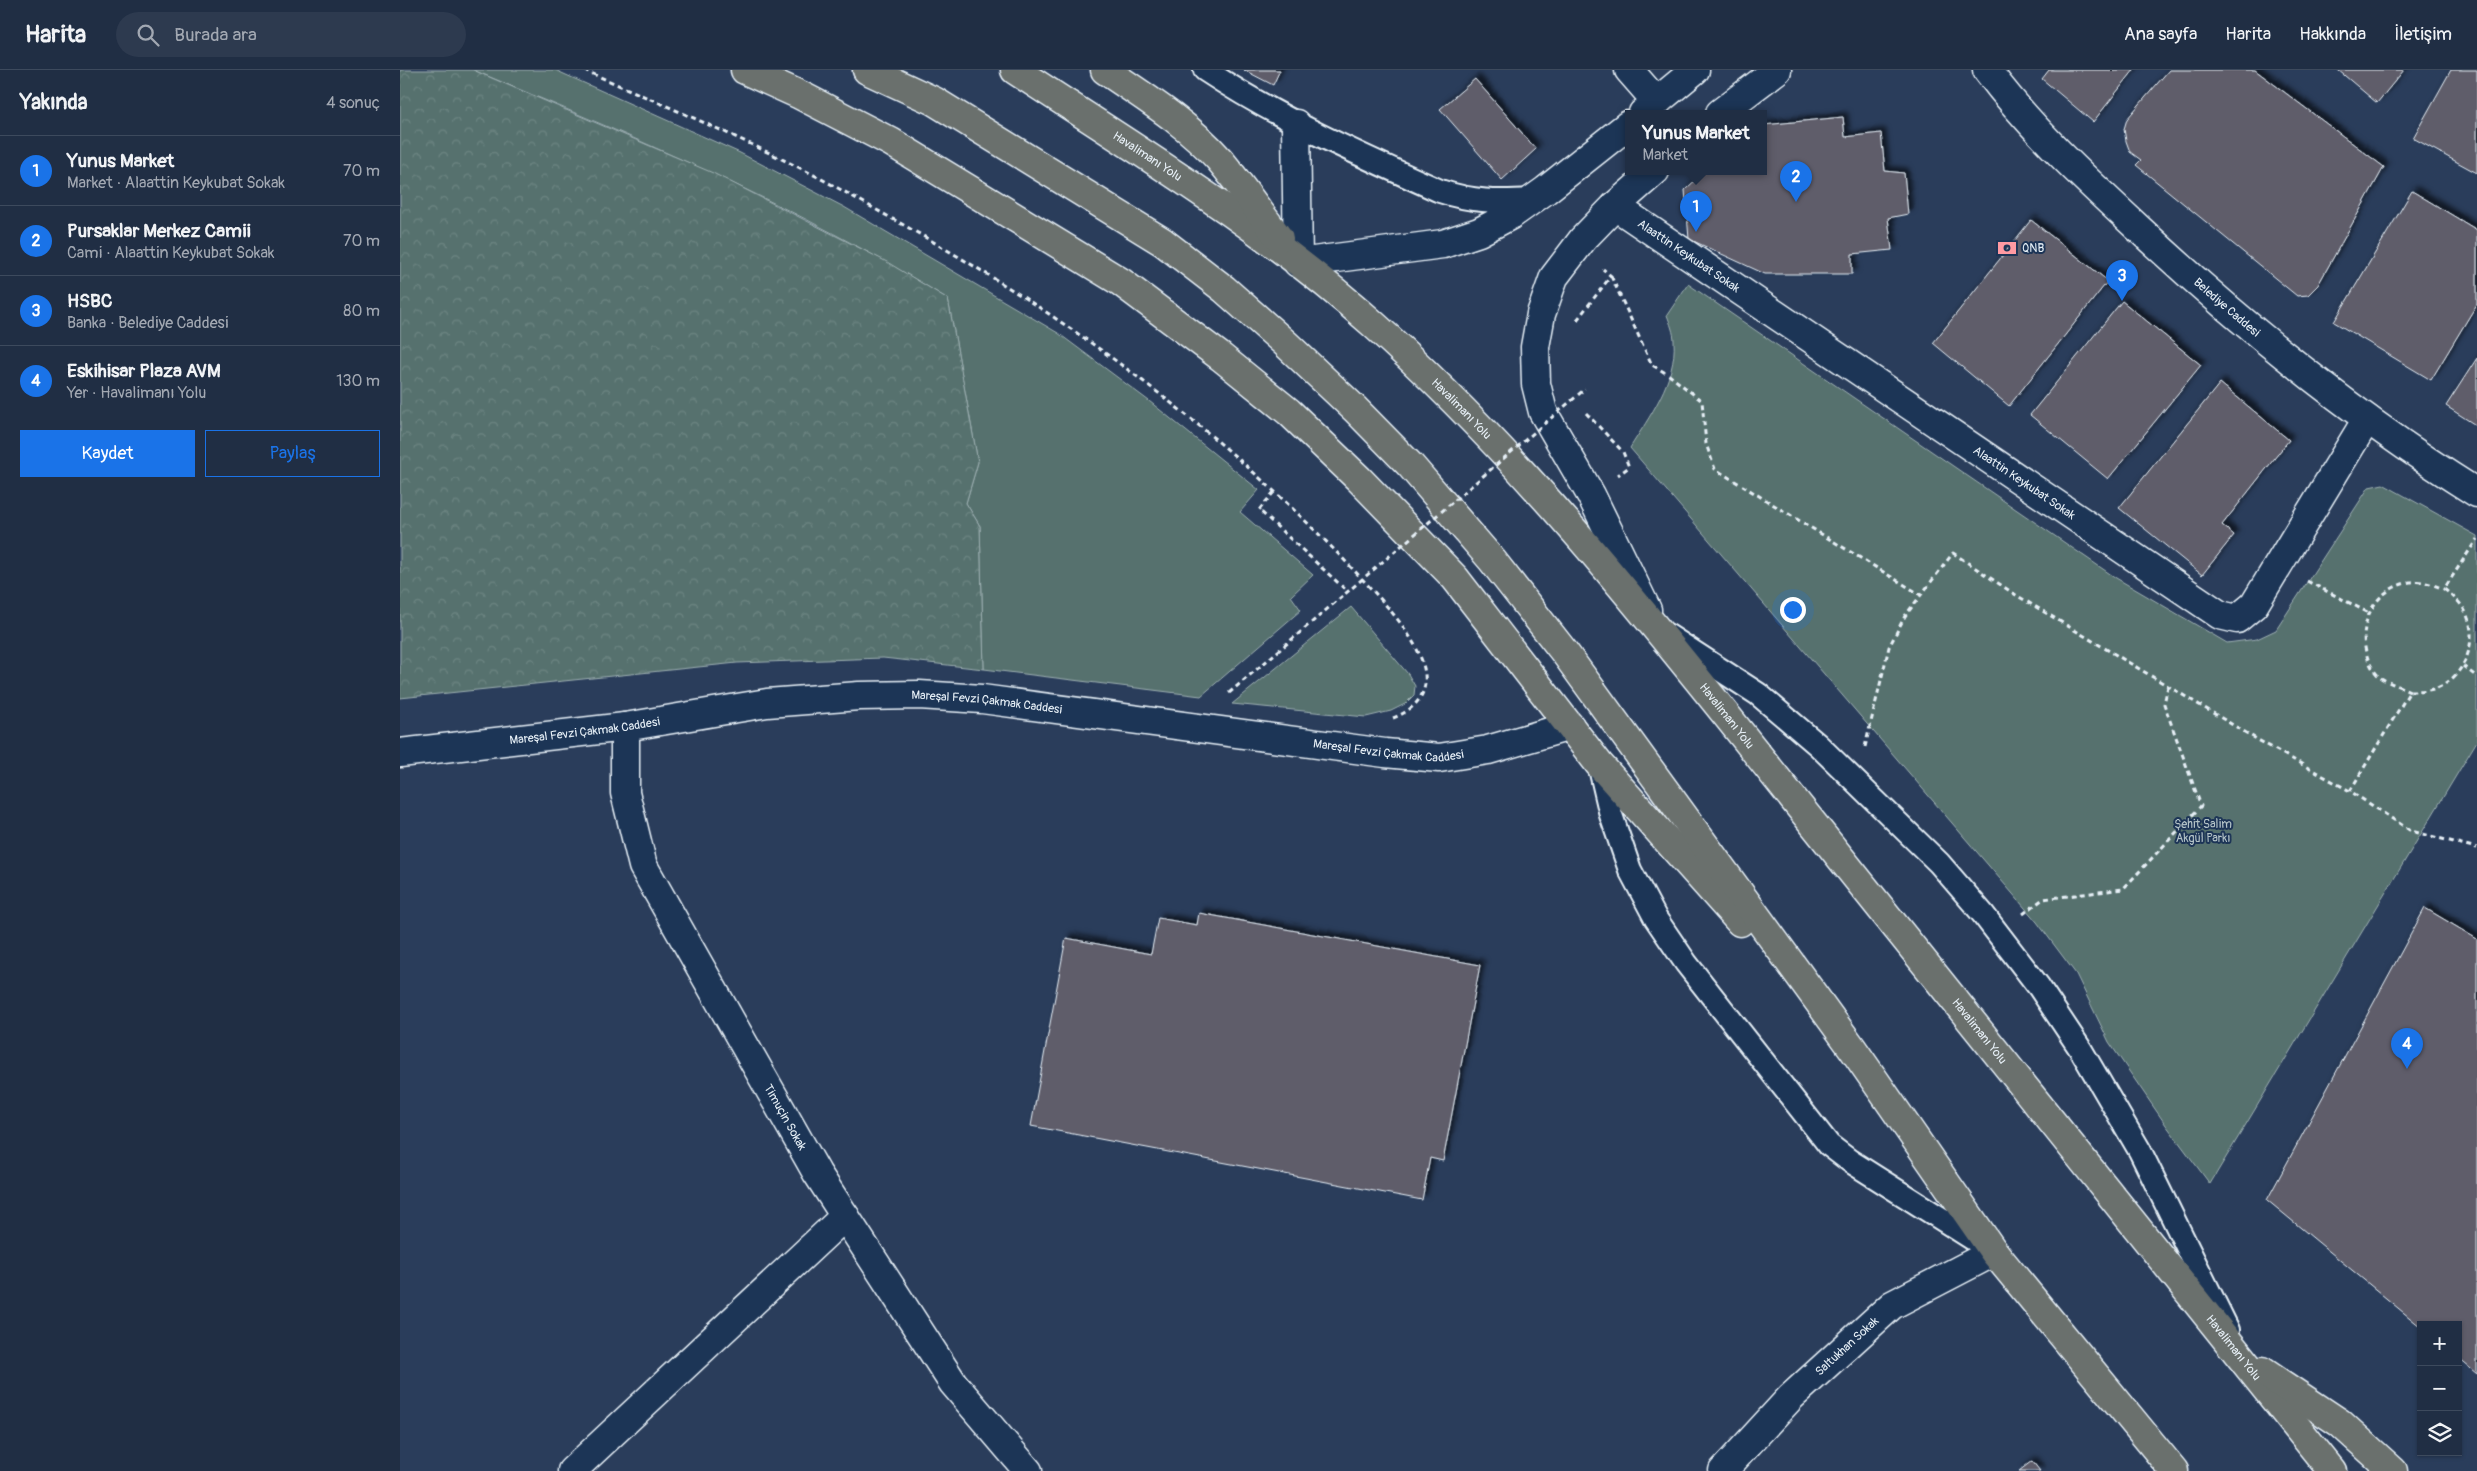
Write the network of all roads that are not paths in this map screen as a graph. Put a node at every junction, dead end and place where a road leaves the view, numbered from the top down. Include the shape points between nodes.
1 (745, 70) edge
2 (867, 70) edge
3 (1015, 70) edge
4 (1105, 70) edge
5 (1206, 70) edge
6 (1629, 70) edge
7 (1695, 70) edge
8 (1777, 70) edge
9 (1975, 70) edge
10 (1995, 80) edge
11 (1650, 108) edge
12 (1724, 110) edge
13 (1296, 124) junction
14 (1625, 128) edge
15 (1650, 175) edge
16 (1531, 200) junction
17 (1615, 206) junction
18 (1298, 263) junction
19 (2367, 419) junction
20 (2477, 493) edge
21 (1655, 627) junction
22 (1570, 726) junction
23 (625, 727) junction
24 (400, 753) edge
25 (1599, 764) junction
26 (1853, 1049) junction
27 (845, 1216) junction
28 (1994, 1252) junction
29 (2240, 1356) junction
30 (572, 1471) edge
31 (1028, 1471) edge
32 (1723, 1471) edge
33 (2174, 1471) edge
34 (2332, 1471) edge
35 (2393, 1471) edge

1 - 22 highway via 891,142 970,188 1121,282 1221,357 1310,432 1455,578
2 - 26 highway via 934,101 1163,242 1224,289 1355,409 1411,466 1492,560 1565,653
3 - 18 highway, Havalimanı Yolu via 1137,148
4 - 18 highway via 1163,110 1218,159
5 - 13 lane
6 - 11 street
7 - 11 street
8 - 12 street
9 - 10 street, Belediye Caddesi
10 - 19 street, Belediye Caddesi via 2088,182 2156,245 2276,349
13 - 16 lane via 1440,191 1489,202
13 - 18 street
14 - 16 street
15 - 17 street
16 - 18 street via 1479,232 1443,244
17 - 19 street, Alaattin Keykubat Sokak via 2220,614 2237,619 2254,605
17 - 21 street via 1554,277 1538,331 1536,384 1543,412 1591,495
18 - 21 highway, Havalimanı Yolu via 1368,320 1498,444
19 - 20 street, Belediye Caddesi
21 - 29 highway, Havalimanı Yolu
21 - 29 lane via 1758,694 1818,745 1939,863 1998,933 2040,987 2076,1042 2140,1151
22 - 23 street, Mareşal Fevzi Çakmak Caddesi via 1488,750 1439,758 982,699 910,695 767,703
22 - 25 highway
23 - 24 street, Mareşal Fevzi Çakmak Caddesi
23 - 27 street, Timuçin Sokak via 624,793 643,866 817,1173
25 - 26 highway
25 - 28 lane via 1611,815 1630,870 1656,919 1686,964 1829,1145
26 - 28 highway
27 - 30 street
27 - 31 street, Timuçin Sokak via 953,1382
28 - 32 street, Saltukhan Sokak via 1892,1305 1791,1397
28 - 33 highway
29 - 34 highway, Havalimanı Yolu
29 - 35 highway via 2340,1423

